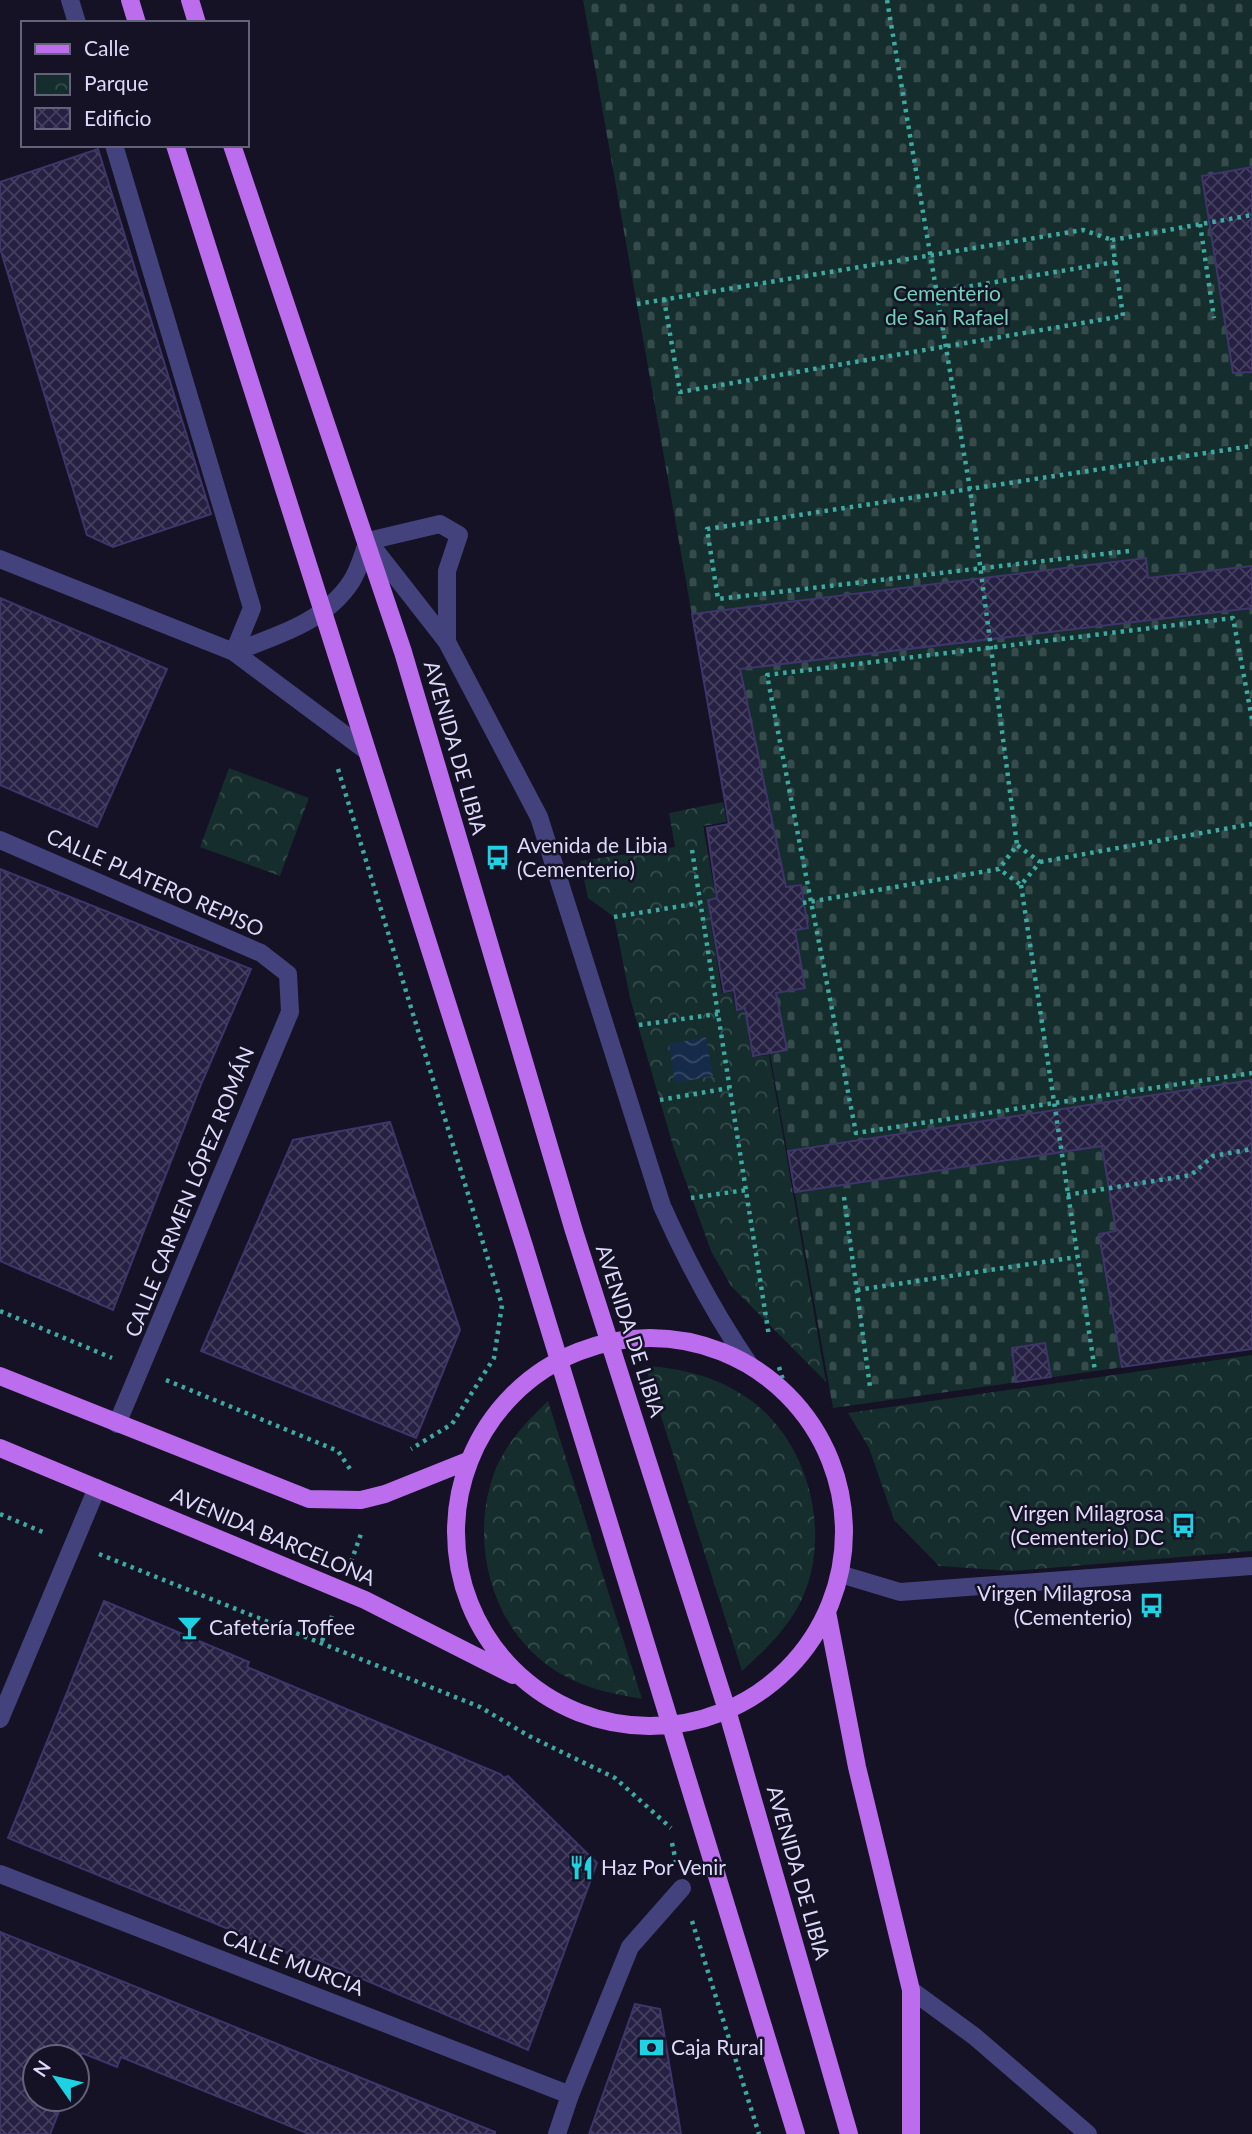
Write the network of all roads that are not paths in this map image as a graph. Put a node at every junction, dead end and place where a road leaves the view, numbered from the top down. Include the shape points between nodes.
1 (70, 0) edge
2 (130, 0) edge
3 (190, 0) edge
4 (76, 21) edge
5 (136, 21) edge
6 (196, 21) edge
7 (115, 147) edge
8 (177, 147) edge
9 (233, 147) edge
10 (368, 541) junction
11 (0, 559) edge
12 (323, 612) junction
13 (447, 642) junction
14 (234, 652) junction
15 (365, 749) junction
16 (0, 840) edge
17 (288, 974) joint
18 (609, 1342) junction
19 (558, 1361) junction
20 (749, 1364) junction
21 (0, 1376) edge
22 (117, 1424) junction
23 (0, 1448) edge
24 (470, 1460) junction
25 (97, 1488) junction
26 (1252, 1566) edge
27 (840, 1574) junction
28 (827, 1612) junction
29 (523, 1679) junction
30 (727, 1710) junction
31 (0, 1719) edge
32 (673, 1725) junction
33 (0, 1874) edge
34 (682, 1888) road end
35 (911, 1990) junction
36 (570, 2095) junction
37 (556, 2134) edge
38 (796, 2134) edge
39 (849, 2134) edge
40 (911, 2134) edge
41 (1088, 2134) edge

1 - 4 street
2 - 5 main road
3 - 6 main road
7 - 14 street via 252,608
8 - 12 main road
9 - 10 main road, AVENIDA DE LIBIA
10 - 12 street via 351,582
10 - 13 street, AVENIDA DE LIBIA
10 - 13 street via 440,524 459,535 447,571
10 - 18 main road, AVENIDA DE LIBIA
11 - 14 street
12 - 14 street
12 - 15 main road
13 - 20 street, AVENIDA DE LIBIA via 539,817 662,1206 700,1286
14 - 15 street
15 - 19 main road
16 - 17 street, CALLE PLATERO REPISO via 261,953
17 - 22 street, CALLE CARMEN LÓPEZ ROMÁN via 290,1012
18 - 19 main road
18 - 20 main road via 681,1340
18 - 30 main road, AVENIDA DE LIBIA
19 - 24 main road via 521,1387 491,1420
19 - 32 main road
20 - 27 main road via 787,1393 817,1432 837,1477 845,1525
21 - 22 main road
22 - 24 main road via 309,1499 361,1500
23 - 25 main road, AVENIDA BARCELONA
24 - 29 main road via 457,1506 457,1554 465,1589 491,1644
25 - 29 main road, AVENIDA BARCELONA via 342,1591
25 - 31 street
26 - 27 street via 900,1592
27 - 28 main road
28 - 30 main road via 802,1653 768,1686
28 - 35 main road via 857,1767
29 - 32 main road via 567,1708 619,1724
30 - 32 main road
30 - 39 main road, AVENIDA DE LIBIA
32 - 38 main road
33 - 36 street, CALLE MURCIA
34 - 36 street via 630,1947
35 - 40 main road
35 - 41 street via 974,2036
36 - 37 street

